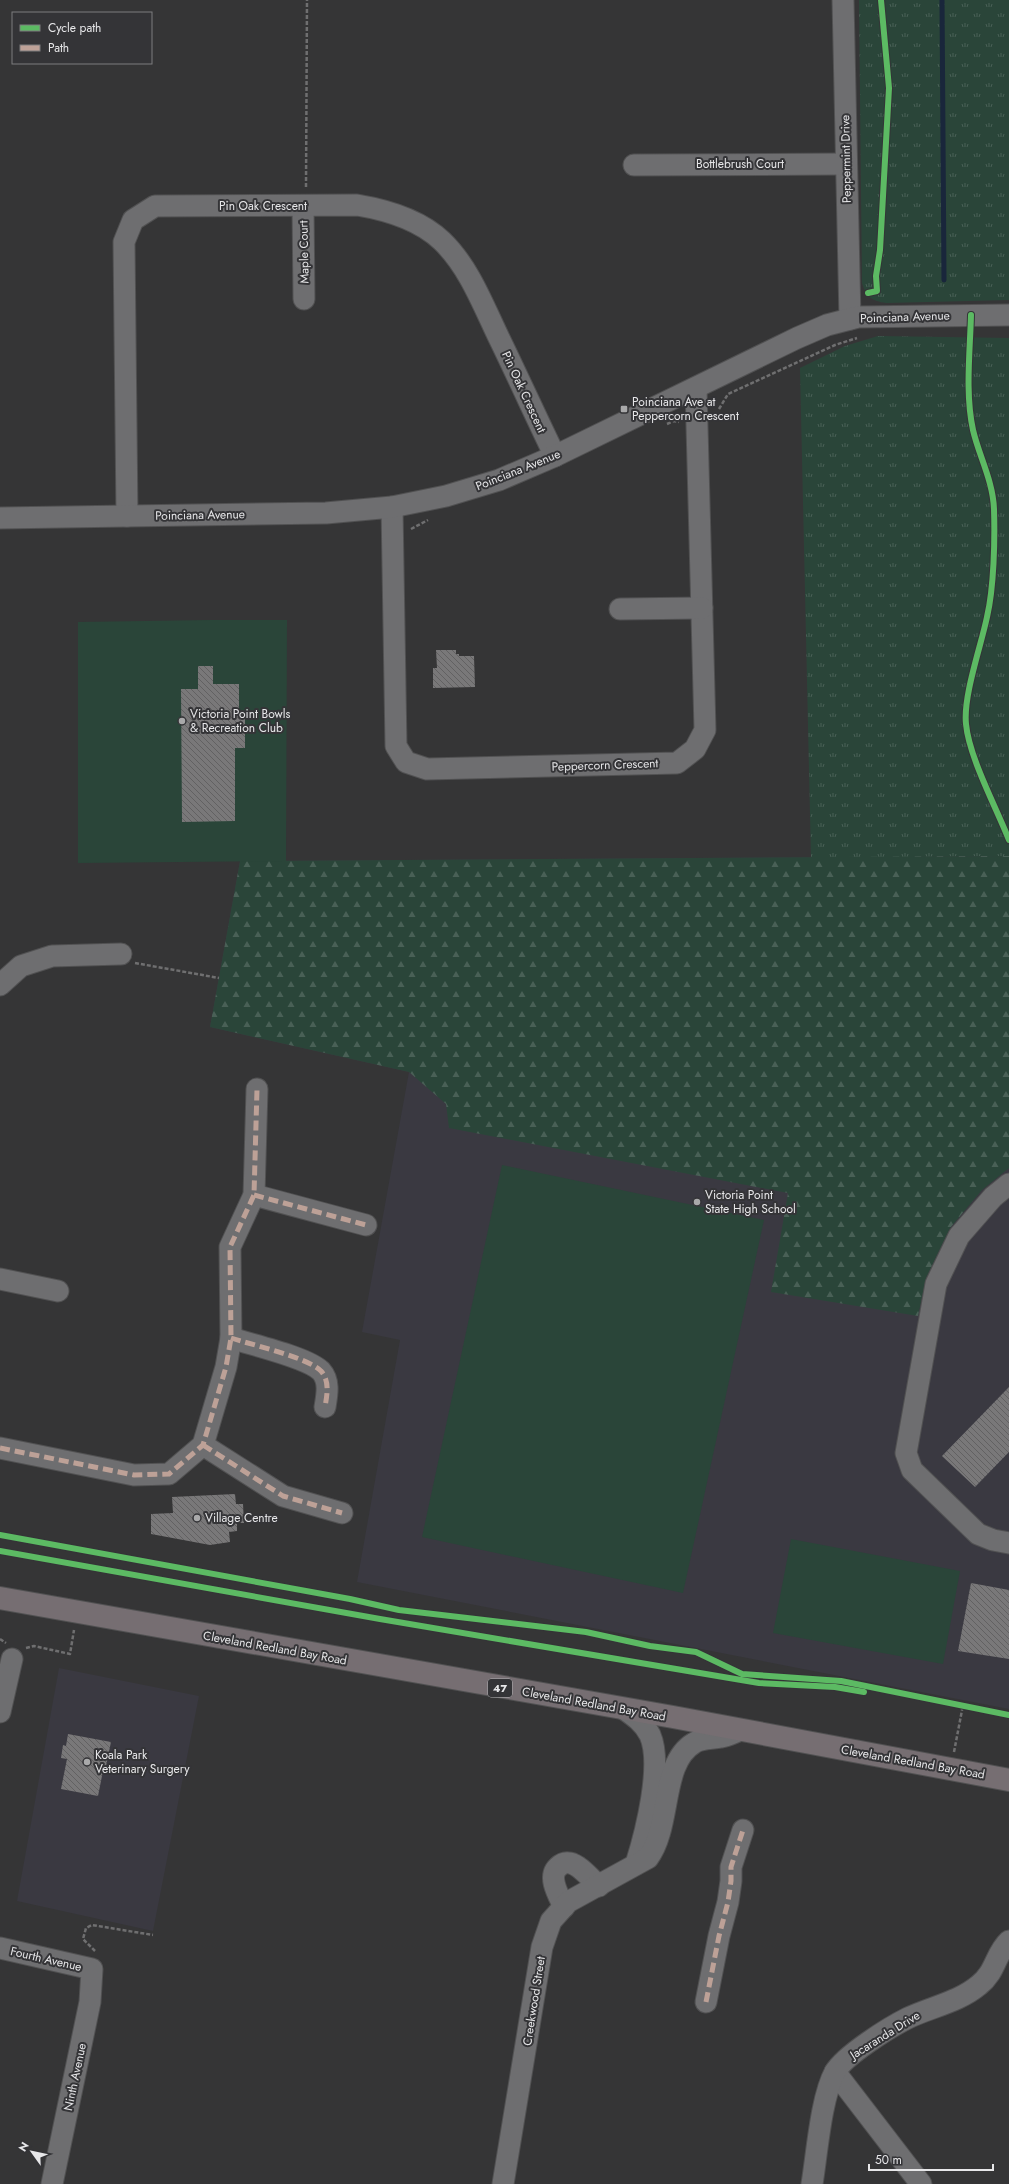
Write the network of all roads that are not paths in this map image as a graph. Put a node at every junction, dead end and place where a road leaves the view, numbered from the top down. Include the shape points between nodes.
1 (843, 0) edge
2 (846, 164) junction
3 (634, 165) dead end
4 (305, 206) junction
5 (304, 299) dead end
6 (1009, 315) edge
7 (850, 319) junction
8 (696, 388) junction
9 (555, 456) junction
10 (392, 507) junction
11 (127, 516) junction
12 (0, 518) edge
13 (702, 608) junction
14 (620, 609) dead end
15 (121, 954) road end
16 (0, 985) edge
17 (257, 1089) dead end
18 (1009, 1184) edge
19 (254, 1195) junction
20 (366, 1225) dead end
21 (0, 1279) edge
22 (58, 1292) dead end
23 (231, 1338) junction
24 (325, 1407) dead end
25 (203, 1445) junction
26 (0, 1448) edge
27 (342, 1513) dead end
28 (1009, 1543) edge
29 (0, 1598) edge
30 (15, 1652) road end
31 (624, 1709) junction
32 (0, 1712) edge
33 (741, 1730) junction
34 (1006, 1778) edge
35 (743, 1830) dead end
36 (636, 1864) junction
37 (599, 1886) junction
38 (564, 1907) junction
39 (1009, 1941) edge
40 (0, 1948) edge
41 (92, 1969) joint
42 (706, 2002) dead end
43 (835, 2072) junction
44 (52, 2184) edge
45 (504, 2184) edge
46 (812, 2184) edge
47 (921, 2184) edge

1 - 2 street, Peppermint Drive
2 - 3 street, Bottlebrush Court
2 - 7 street, Peppermint Drive
4 - 5 street, Maple Court
4 - 9 street, Pin Oak Crescent via 357,205 388,210 418,224 442,241 477,291
4 - 11 street, Pin Oak Crescent via 155,206 133,220 124,242
6 - 7 street, Poinciana Avenue
7 - 8 street, Poinciana Avenue via 827,325 797,338
8 - 9 street, Poinciana Avenue
8 - 13 street, Peppercorn Crescent
9 - 10 street, Poinciana Avenue via 499,480 446,496
10 - 11 street, Poinciana Avenue via 326,513
10 - 13 street, Peppercorn Crescent via 396,746 406,762 427,769 677,763 695,749 705,730
11 - 12 street, Poinciana Avenue
13 - 14 street
15 - 16 street via 52,956 22,966
17 - 19 street
18 - 28 street via 993,1197 959,1236 936,1284 906,1453 912,1470 978,1534
19 - 20 street
19 - 23 street via 230,1247
21 - 22 street
23 - 24 street via 307,1362 322,1372 328,1390
23 - 25 street via 226,1367
25 - 26 street via 169,1474 134,1475
25 - 27 street via 283,1496
29 - 31 highway, Cleveland Redland Bay Road / 47
30 - 32 street
31 - 33 highway, Cleveland Redland Bay Road / 47
31 - 36 street via 641,1722 649,1733 654,1747 656,1767
33 - 34 highway, Cleveland Redland Bay Road / 47
33 - 36 street, Creekwood Street via 696,1742 688,1746 680,1756 671,1776 661,1832 655,1848 648,1858
35 - 42 street via 731,1867 728,1902
36 - 37 street, Creekwood Street
37 - 38 street, Creekwood Street via 568,1902
37 - 38 street via 570,1863 562,1863 555,1870 553,1878
38 - 45 street, Creekwood Street via 551,1921 542,1947
39 - 43 street, Jacaranda Drive via 994,1968 980,1985 966,1994 907,2019 848,2056
40 - 41 street, Fourth Avenue
41 - 44 street, Ninth Avenue via 90,2002
43 - 46 street, Jacaranda Drive via 824,2106
43 - 47 street

